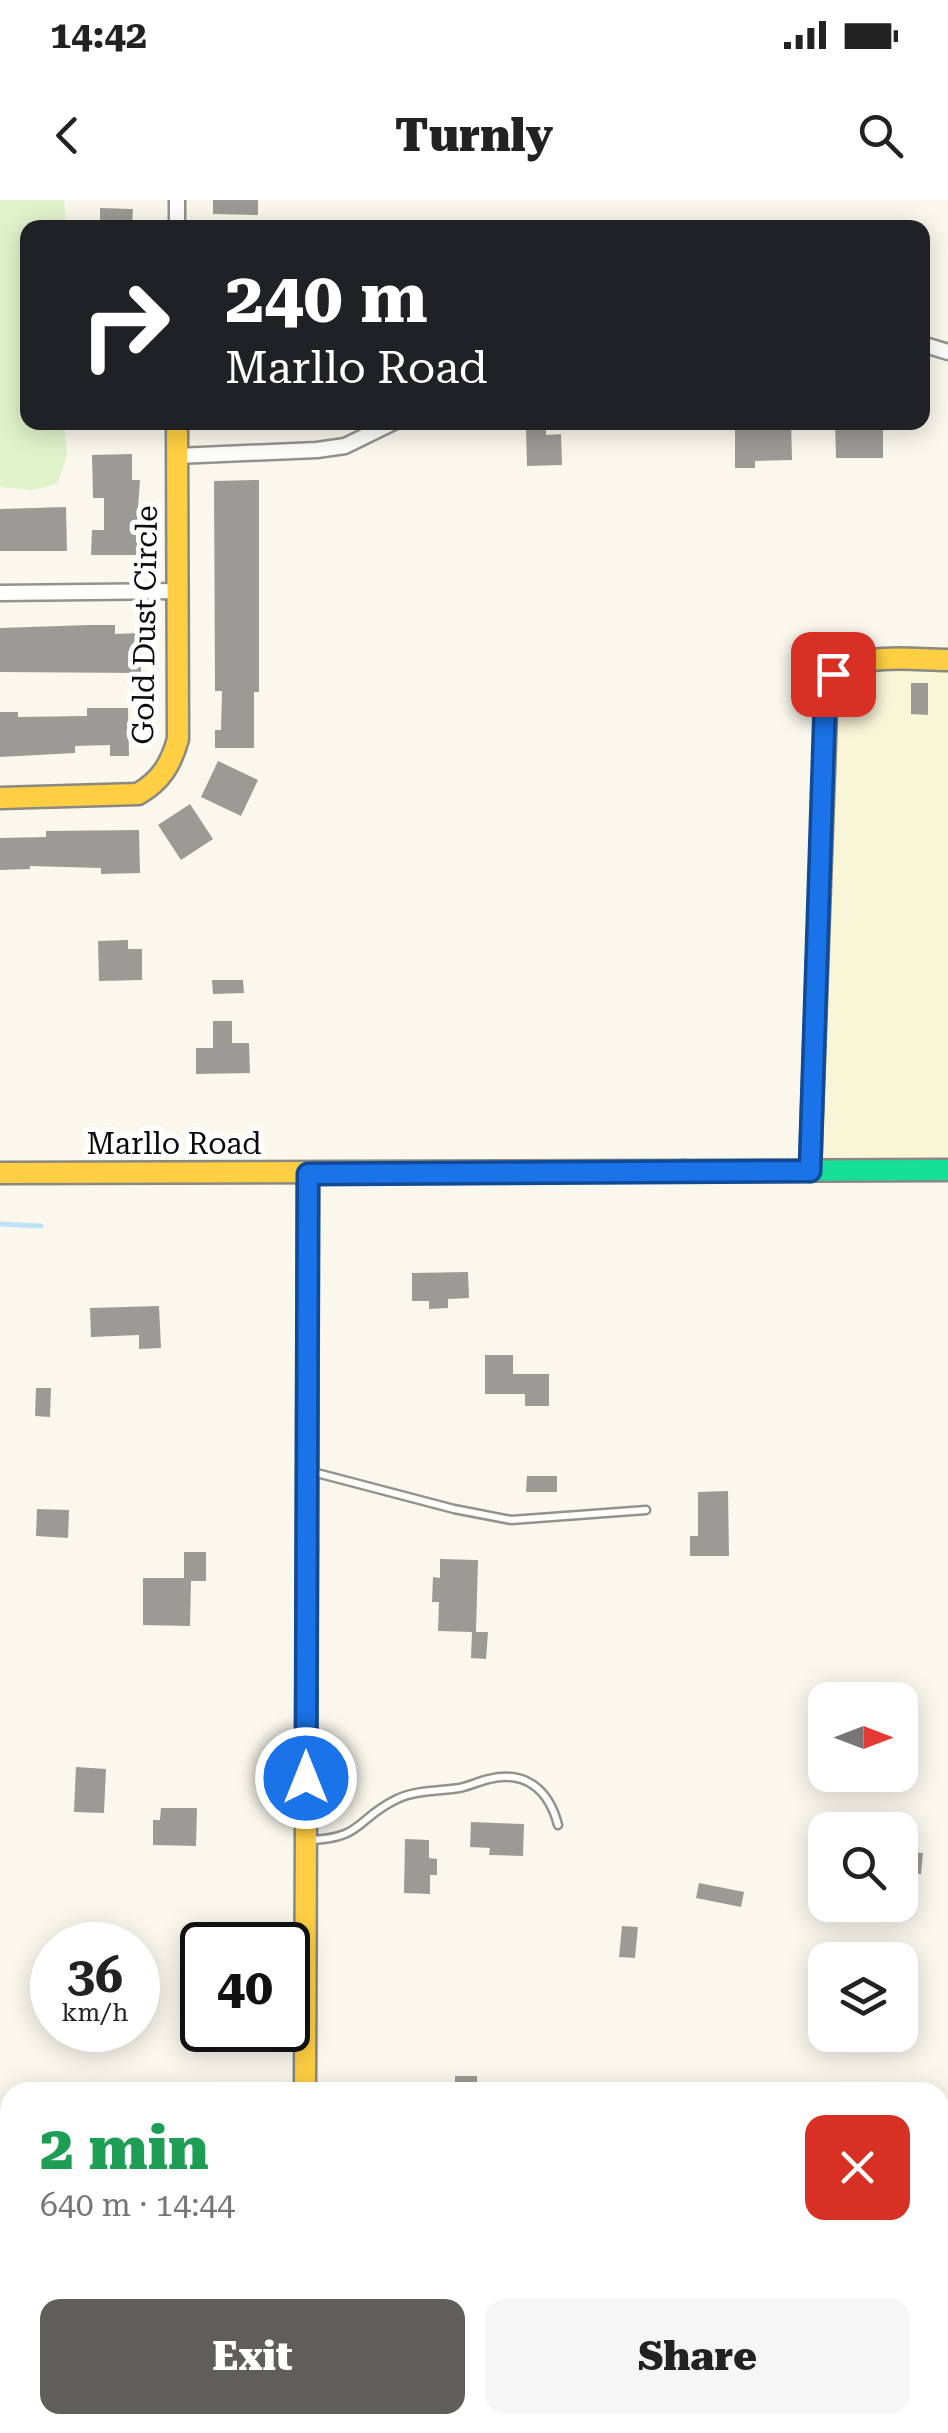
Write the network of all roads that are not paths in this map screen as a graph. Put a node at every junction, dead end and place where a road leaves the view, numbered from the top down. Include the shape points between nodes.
1 (177, 430) edge
2 (378, 430) edge
3 (177, 456) junction
4 (178, 591) junction
5 (0, 593) edge
6 (948, 660) edge
7 (0, 798) edge
8 (948, 1170) edge
9 (810, 1171) junction
10 (0, 1174) edge
11 (308, 1174) junction
12 (307, 1470) junction
13 (646, 1510) dead end
14 (558, 1825) dead end
15 (306, 1840) junction
16 (305, 2082) edge

1 - 3 street, Gold Dust Circle
2 - 3 street via 317,450
3 - 4 street, Gold Dust Circle
4 - 5 street
4 - 7 street, Gold Dust Circle via 178,739 154,786 120,797
6 - 9 street via 862,661 845,665 827,684
8 - 9 street, Marllo Road
9 - 11 street, Marllo Road
10 - 11 street, Marllo Road
11 - 12 street
12 - 13 lane via 512,1520
12 - 15 street
14 - 15 lane via 541,1790 528,1780 502,1776 405,1796 350,1834
15 - 16 street

